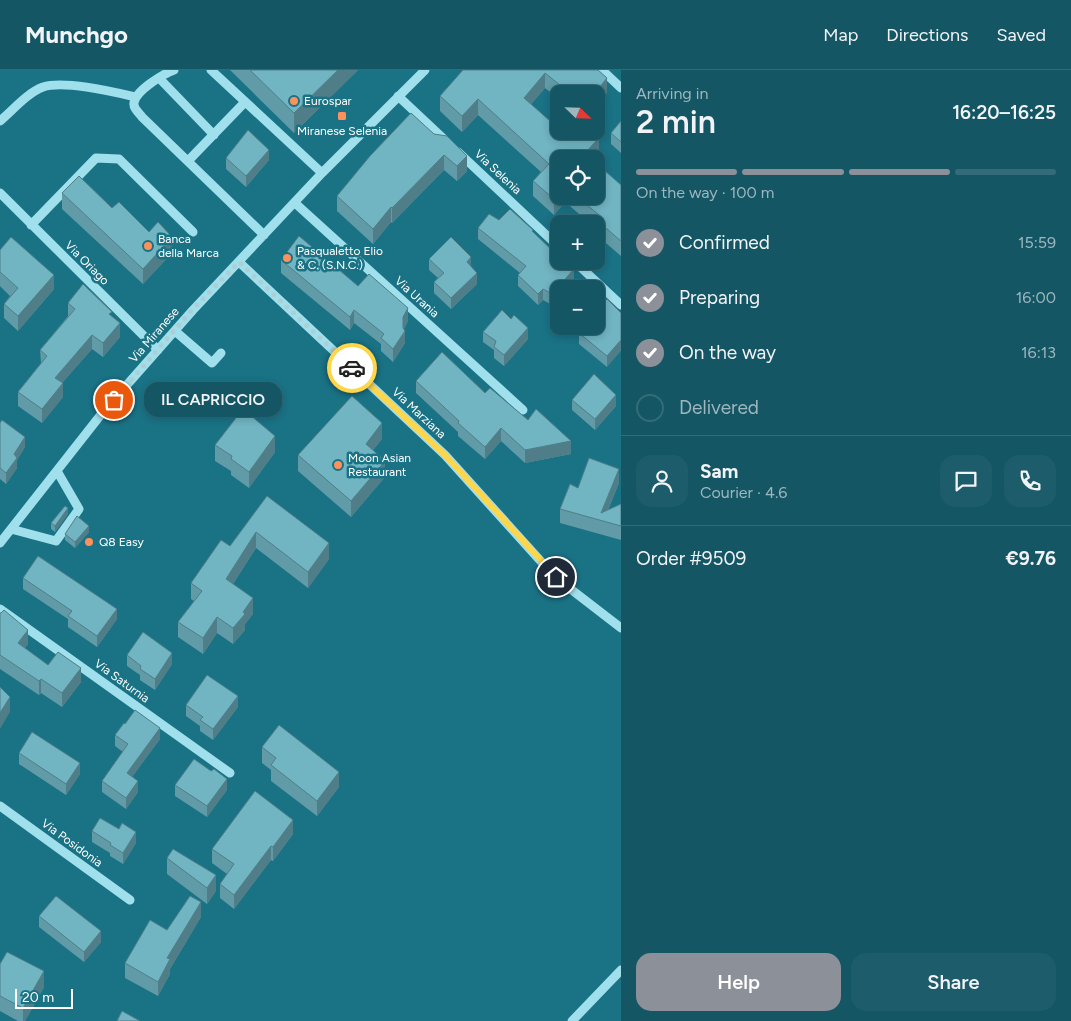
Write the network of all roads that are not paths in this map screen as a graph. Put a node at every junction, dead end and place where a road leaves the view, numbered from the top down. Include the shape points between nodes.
1 (174, 70) edge
2 (211, 70) edge
3 (425, 70) edge
4 (602, 70) edge
5 (159, 78) junction
6 (621, 88) edge
7 (398, 96) junction
8 (136, 97) junction
9 (245, 102) junction
10 (0, 121) edge
11 (214, 134) junction
12 (188, 161) junction
13 (322, 173) junction
14 (0, 192) edge
15 (295, 203) junction
16 (31, 225) junction
17 (194, 232) dead end
18 (264, 235) junction
19 (550, 239) edge
20 (239, 262) junction
21 (584, 270) edge
22 (620, 304) edge
23 (175, 330) junction
24 (158, 350) junction
25 (221, 352) dead end
26 (523, 410) dead end
27 (57, 471) junction
28 (11, 529) junction
29 (0, 543) edge
30 (0, 609) edge
31 (621, 628) edge
32 (230, 773) dead end
33 (0, 806) edge
34 (130, 900) dead end
35 (621, 970) edge
36 (572, 1021) edge

1 - 5 street
2 - 9 street
3 - 7 street, Via Miranese
4 - 6 street
5 - 8 street
5 - 11 street
7 - 13 street, Via Miranese
7 - 19 street, Via Selenia
8 - 10 street via 102,89 51,85 33,92
8 - 12 street via 134,104 138,112
9 - 11 street
9 - 13 street
11 - 12 street
12 - 18 street
13 - 15 street, Via Miranese
14 - 16 street, Via Oriago
15 - 18 street, Via Miranese
15 - 26 street, Via Urania
16 - 17 street via 96,158 104,158 119,159
16 - 24 street, Via Oriago
18 - 20 street, Via Miranese
20 - 23 street, Via Miranese
20 - 31 street, Via Marziana via 445,455 556,577
21 - 22 street
23 - 24 street, Via Miranese
23 - 25 street via 212,362
24 - 27 street, Via Miranese
27 - 28 street, Via Miranese
27 - 28 street via 79,510 56,541
28 - 29 street, Via Miranese
30 - 32 street, Via Saturnia
33 - 34 street, Via Posidonia
35 - 36 street

